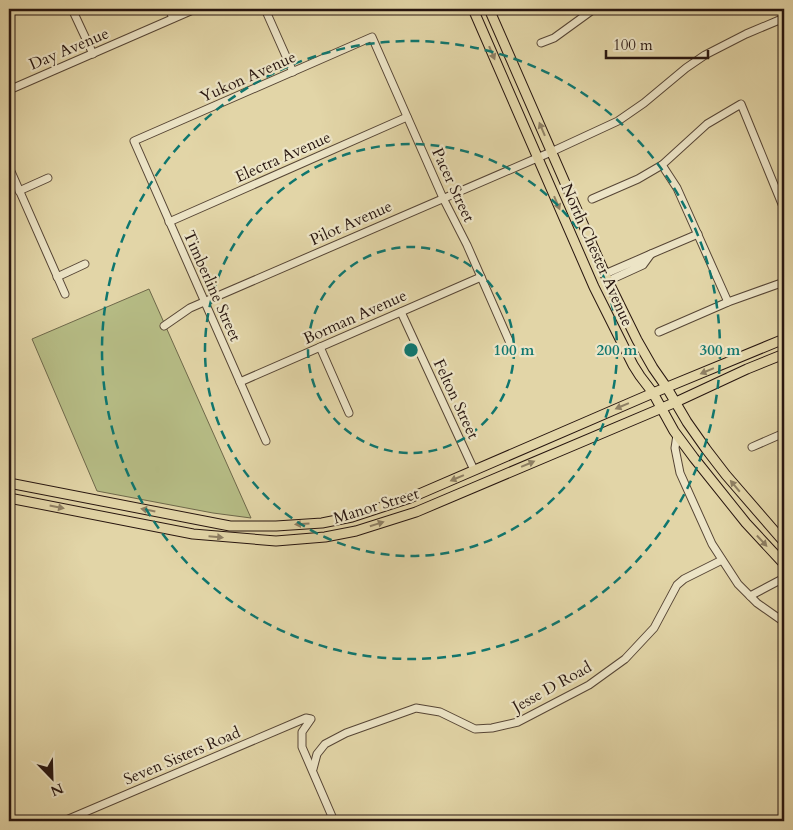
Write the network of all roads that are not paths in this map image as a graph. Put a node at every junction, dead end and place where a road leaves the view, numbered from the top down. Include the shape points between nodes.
1 (72, 9) edge
2 (169, 9) edge
3 (196, 9) edge
4 (265, 9) edge
5 (472, 9) edge
6 (490, 9) edge
7 (594, 9) edge
8 (173, 18) junction
9 (784, 18) edge
10 (372, 37) joint
11 (541, 43) dead end
12 (93, 54) junction
13 (293, 72) junction
14 (9, 90) edge
15 (408, 117) junction
16 (134, 141) joint
17 (552, 152) junction
18 (537, 158) junction
19 (662, 165) junction
20 (9, 166) edge
21 (48, 178) dead end
22 (19, 191) junction
23 (443, 198) junction
24 (592, 199) dead end
25 (784, 209) edge
26 (169, 222) junction
27 (698, 234) junction
28 (85, 264) dead end
29 (57, 277) junction
30 (481, 277) junction
31 (606, 277) junction
32 (784, 282) edge
33 (65, 294) dead end
34 (204, 302) junction
35 (728, 302) junction
36 (401, 312) junction
37 (164, 326) dead end
38 (659, 332) dead end
39 (784, 339) edge
40 (510, 343) dead end
41 (320, 347) junction
42 (784, 354) edge
43 (240, 382) junction
44 (667, 388) junction
45 (653, 393) junction
46 (676, 402) junction
47 (662, 408) junction
48 (349, 413) dead end
49 (677, 434) junction
50 (784, 434) edge
51 (266, 441) dead end
52 (752, 447) dead end
53 (474, 470) junction
54 (9, 483) edge
55 (9, 498) edge
56 (784, 542) edge
57 (722, 560) junction
58 (784, 564) edge
59 (784, 578) edge
60 (750, 596) junction
61 (783, 622) edge
62 (313, 769) junction
63 (64, 821) edge
64 (334, 821) edge

1 - 12 street
2 - 8 street
3 - 8 street, Day Avenue
4 - 13 street
5 -> 18 main road, North Chester Avenue
17 -> 6 main road, North Chester Avenue
7 - 11 street via 554,38
8 - 12 street, Day Avenue
9 - 17 street, Pilot Avenue via 705,55 632,113
10 - 13 street, Yukon Avenue
10 - 15 street, Pacer Street
12 - 14 street, Day Avenue
13 - 16 street, Yukon Avenue
15 - 23 street, Pacer Street
15 - 26 street, Electra Avenue
16 - 26 street, Timberline Street
17 - 18 street, Pilot Avenue
17 - 31 main road, North Chester Avenue
18 - 23 street, Pilot Avenue
18 -> 45 main road, North Chester Avenue via 608,318
19 - 24 street
19 - 25 street via 707,124 741,104
19 - 27 street via 677,188
20 - 22 street
21 - 22 street
22 - 29 street
23 - 30 street, Pacer Street
23 - 34 street, Pilot Avenue
26 - 34 street, Timberline Street
27 - 31 street via 651,254 644,265
27 - 35 street
28 - 29 street
29 - 33 street
30 - 36 street, Borman Avenue
30 - 40 street, Pacer Street
31 - 44 main road, North Chester Avenue via 641,347
32 - 35 street
34 - 37 street, Pilot Avenue
34 - 43 street, Timberline Street
35 - 38 street
36 - 41 street, Borman Avenue
36 - 53 street, Felton Street
39 -> 44 main road, Manor Street
41 - 43 street, Borman Avenue
41 - 48 street
42 - 46 main road, Manor Street
43 - 51 street, Timberline Street
44 - 45 main road, Manor Street
44 - 46 main road, North Chester Avenue
45 - 47 main road, North Chester Avenue
45 -> 53 main road, Manor Street
46 - 47 main road, Manor Street
56 -> 46 main road, North Chester Avenue via 726,475
47 - 49 main road, North Chester Avenue
55 -> 47 main road, Manor Street via 193,534 276,541 324,537 356,531 416,512
49 - 57 street via 675,448 680,473
49 -> 58 main road, North Chester Avenue via 720,493
50 - 52 street
53 -> 54 main road, Manor Street via 410,498 352,517 276,526 230,526
57 - 60 street
57 - 62 street, Jesse D Road via 677,585 654,628 625,659 589,686 515,724 476,729 440,712 416,708 346,733 325,744 317,754
59 - 60 street
60 - 61 street
62 - 63 street, Seven Sisters Road via 302,742 302,732 310,719 306,718
62 - 64 street

